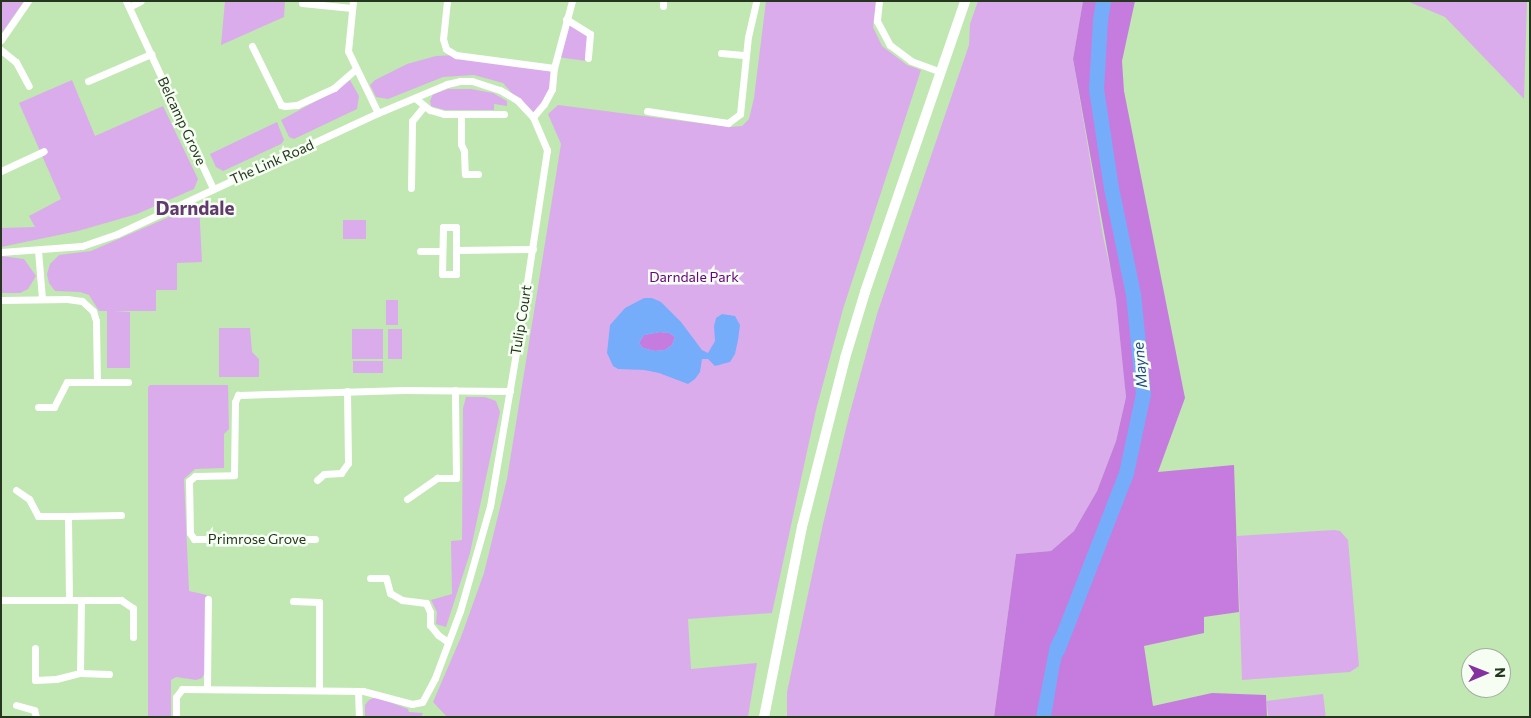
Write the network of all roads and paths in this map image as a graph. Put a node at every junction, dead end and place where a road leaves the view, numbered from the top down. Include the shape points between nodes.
1 (28, 1) edge
2 (141, 1) edge
3 (447, 1) edge
4 (572, 1) edge
5 (756, 1) edge
6 (879, 1) edge
7 (965, 1) edge
8 (302, 3) dead end
9 (128, 4) edge
10 (353, 5) edge
11 (566, 19) junction
12 (1, 40) edge
13 (252, 46) dead end
14 (1, 50) edge
15 (721, 53) dead end
16 (151, 54) junction
17 (746, 54) junction
18 (588, 58) dead end
19 (554, 68) junction
20 (356, 69) junction
21 (940, 72) junction
22 (88, 81) dead end
23 (29, 86) dead end
24 (414, 98) junction
25 (424, 106) junction
26 (647, 111) dead end
27 (378, 114) junction
28 (461, 114) junction
29 (504, 114) dead end
30 (533, 117) junction
31 (44, 151) dead end
32 (1, 171) edge
33 (478, 174) dead end
34 (213, 188) junction
35 (411, 188) dead end
36 (533, 249) junction
37 (38, 250) junction
38 (456, 250) junction
39 (420, 251) dead end
40 (1, 252) edge
41 (442, 252) junction
42 (42, 299) junction
43 (1, 300) edge
44 (97, 382) junction
45 (128, 382) dead end
46 (455, 390) junction
47 (347, 391) junction
48 (510, 391) junction
49 (38, 408) dead end
50 (317, 480) dead end
51 (16, 490) dead end
52 (407, 499) dead end
53 (121, 514) dead end
54 (68, 516) junction
55 (315, 539) dead end
56 (370, 578) dead end
57 (1, 600) edge
58 (69, 600) junction
59 (81, 600) junction
60 (208, 600) dead end
61 (293, 601) dead end
62 (133, 637) dead end
63 (448, 642) junction
64 (35, 648) dead end
65 (80, 673) junction
66 (109, 674) dead end
67 (207, 689) junction
68 (319, 690) junction
69 (358, 691) junction
70 (16, 705) dead end
71 (36, 717) edge
72 (176, 717) edge
73 (359, 717) edge
74 (764, 717) edge

1 - 12 street
2 - 9 street, Belcamp Grove
3 - 19 street via 443,39 446,49 456,55
4 - 11 street
5 - 17 street
6 - 21 street via 877,21 890,45 911,61
7 - 21 main road
8 - 10 street
9 - 16 street, Belcamp Grove
10 - 20 street via 348,51
11 - 18 street via 590,34
11 - 19 street
13 - 20 street via 281,105 285,106 297,105 334,88
14 - 23 street via 16,62
15 - 17 street
16 - 22 street
16 - 34 street, Belcamp Grove
17 - 26 street via 740,114 728,123
19 - 30 street via 552,89
20 - 27 street
21 - 74 main road via 865,292 843,367 802,528
24 - 25 street
24 - 27 street, The Link Road
24 - 30 street, The Link Road via 447,84 472,81 500,90 518,101
25 - 28 street via 444,114
25 - 35 street via 412,121
27 - 34 street, The Link Road
28 - 29 street
28 - 33 street via 465,174
30 - 36 street, Tulip Court via 547,150
31 - 32 street
34 - 37 street, The Link Road via 117,234 82,246
36 - 38 street
36 - 48 street, Tulip Court
37 - 40 street, The Link Road
37 - 42 street
38 - 41 street via 456,274 442,274
38 - 41 street via 456,227 442,227
39 - 41 street
42 - 43 street
42 - 44 street via 82,301 93,311
44 - 45 street
44 - 49 street via 67,382 54,407
46 - 47 street, Primrose Grove
46 - 48 street, Primrose Grove
46 - 52 street via 456,478 437,478
47 - 50 street via 348,463 341,473 324,474
47 - 55 street, Primrose Grove via 238,395 235,402 234,475 195,476 189,481 190,533 194,539
48 - 63 street via 490,506 471,576
51 - 54 street via 29,499 38,516
53 - 54 street
54 - 58 street
56 - 63 street via 386,578 390,593 402,600 426,604 430,625
57 - 58 street
58 - 59 street
59 - 62 street via 121,600 133,608
59 - 65 street
60 - 67 street
61 - 68 street via 319,602
63 - 69 street via 422,702 412,704
64 - 65 street via 35,680
65 - 66 street
67 - 68 street
67 - 72 street via 182,689 176,697
68 - 69 street
69 - 73 street
70 - 71 street via 34,710

